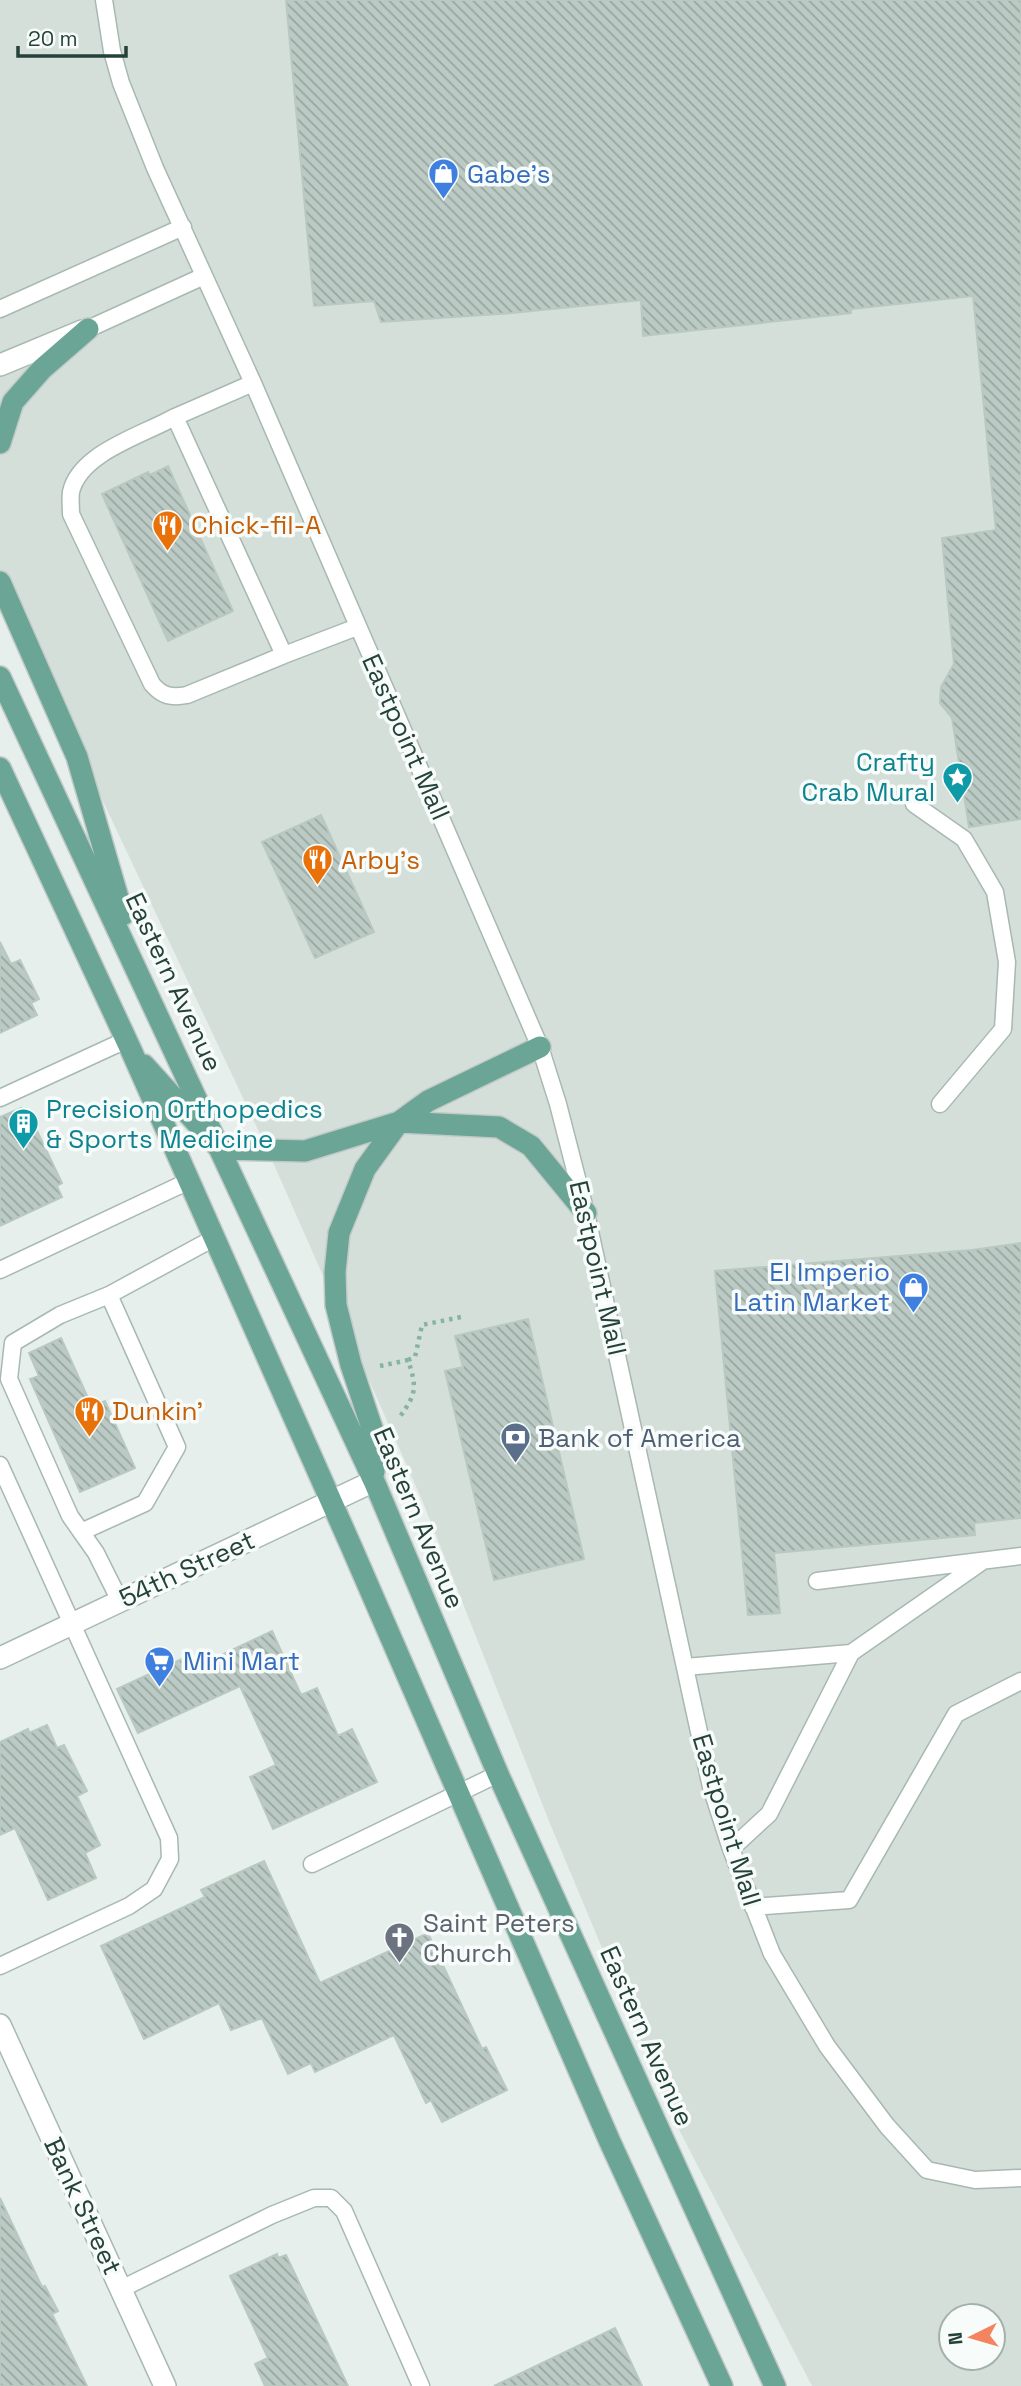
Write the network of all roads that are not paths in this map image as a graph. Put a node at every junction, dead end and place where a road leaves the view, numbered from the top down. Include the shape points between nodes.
1 (104, 0) edge
2 (183, 227) junction
3 (204, 275) junction
4 (0, 309) edge
5 (88, 329) junction
6 (0, 365) edge
7 (253, 383) junction
8 (175, 417) junction
9 (0, 443) edge
10 (0, 582) edge
11 (357, 627) junction
12 (284, 655) junction
13 (0, 677) edge
14 (0, 768) edge
15 (914, 804) dead end
16 (142, 981) junction
17 (128, 1045) junction
18 (540, 1047) junction
19 (0, 1098) edge
20 (940, 1104) dead end
21 (400, 1122) junction
22 (220, 1149) junction
23 (189, 1181) junction
24 (586, 1213) junction
25 (214, 1238) junction
26 (0, 1270) edge
27 (109, 1295) junction
28 (0, 1465) edge
29 (374, 1481) junction
30 (331, 1501) junction
31 (81, 1532) junction
32 (1021, 1556) edge
33 (983, 1561) junction
34 (817, 1581) dead end
35 (120, 1601) junction
36 (71, 1624) junction
37 (851, 1653) junction
38 (0, 1658) edge
39 (685, 1667) junction
40 (1021, 1681) edge
41 (498, 1774) junction
42 (459, 1793) junction
43 (731, 1849) junction
44 (312, 1864) dead end
45 (753, 1907) junction
46 (0, 1966) edge
47 (0, 2025) edge
48 (1021, 2178) edge
49 (121, 2289) junction
50 (165, 2386) edge
51 (421, 2386) edge
52 (722, 2386) edge
53 (775, 2386) edge

1 - 2 lane, Eastpoint Mall via 121,83
2 - 3 lane, Eastpoint Mall
2 - 4 lane
3 - 5 lane
3 - 7 lane, Eastpoint Mall
5 - 6 street
5 - 9 main road via 13,402
7 - 8 lane
7 - 11 lane, Eastpoint Mall
8 - 12 lane
8 - 12 lane via 89,461 71,493 71,514 158,691 166,696 187,695
10 - 16 main road via 77,757
11 - 12 lane
11 - 18 lane, Eastpoint Mall
13 - 16 main road, Eastern Avenue
14 - 17 main road
15 - 20 lane via 964,839 995,892 1007,962 1003,1029
16 - 22 main road, Eastern Avenue
17 - 19 lane
17 - 22 main road
17 - 23 main road
18 - 21 main road via 428,1101
18 - 24 lane, Eastpoint Mall
21 - 22 main road via 305,1151
21 - 24 main road via 499,1127 531,1146
21 - 29 main road via 365,1170 339,1233 335,1272 336,1305 373,1431
22 - 29 main road, Eastern Avenue
23 - 25 main road
23 - 26 lane
24 - 39 lane, Eastpoint Mall
25 - 27 lane
25 - 30 main road
27 - 31 lane via 177,1447 145,1503
27 - 31 lane via 60,1315 13,1343 9,1380
28 - 36 lane
29 - 30 street, 54th Street
29 - 41 main road, Eastern Avenue
30 - 35 street, 54th Street
30 - 42 main road
31 - 35 lane
32 - 33 lane
33 - 34 lane
33 - 37 lane
35 - 36 street, 54th Street
36 - 38 street, 54th Street
36 - 46 lane via 169,1838 170,1859 154,1889 129,1906
37 - 39 lane
37 - 43 lane via 769,1814
39 - 43 lane, Eastpoint Mall via 711,1787
40 - 45 lane via 957,1714 849,1900
41 - 42 lane
41 - 53 main road, Eastern Avenue
42 - 44 lane
42 - 52 main road
43 - 45 lane, Eastpoint Mall
45 - 48 lane, Eastpoint Mall via 772,1954 827,2046 887,2126 927,2170 975,2180
47 - 49 street, Bank Street
49 - 50 street, Bank Street
49 - 51 lane via 272,2215 314,2198 331,2198 344,2211

